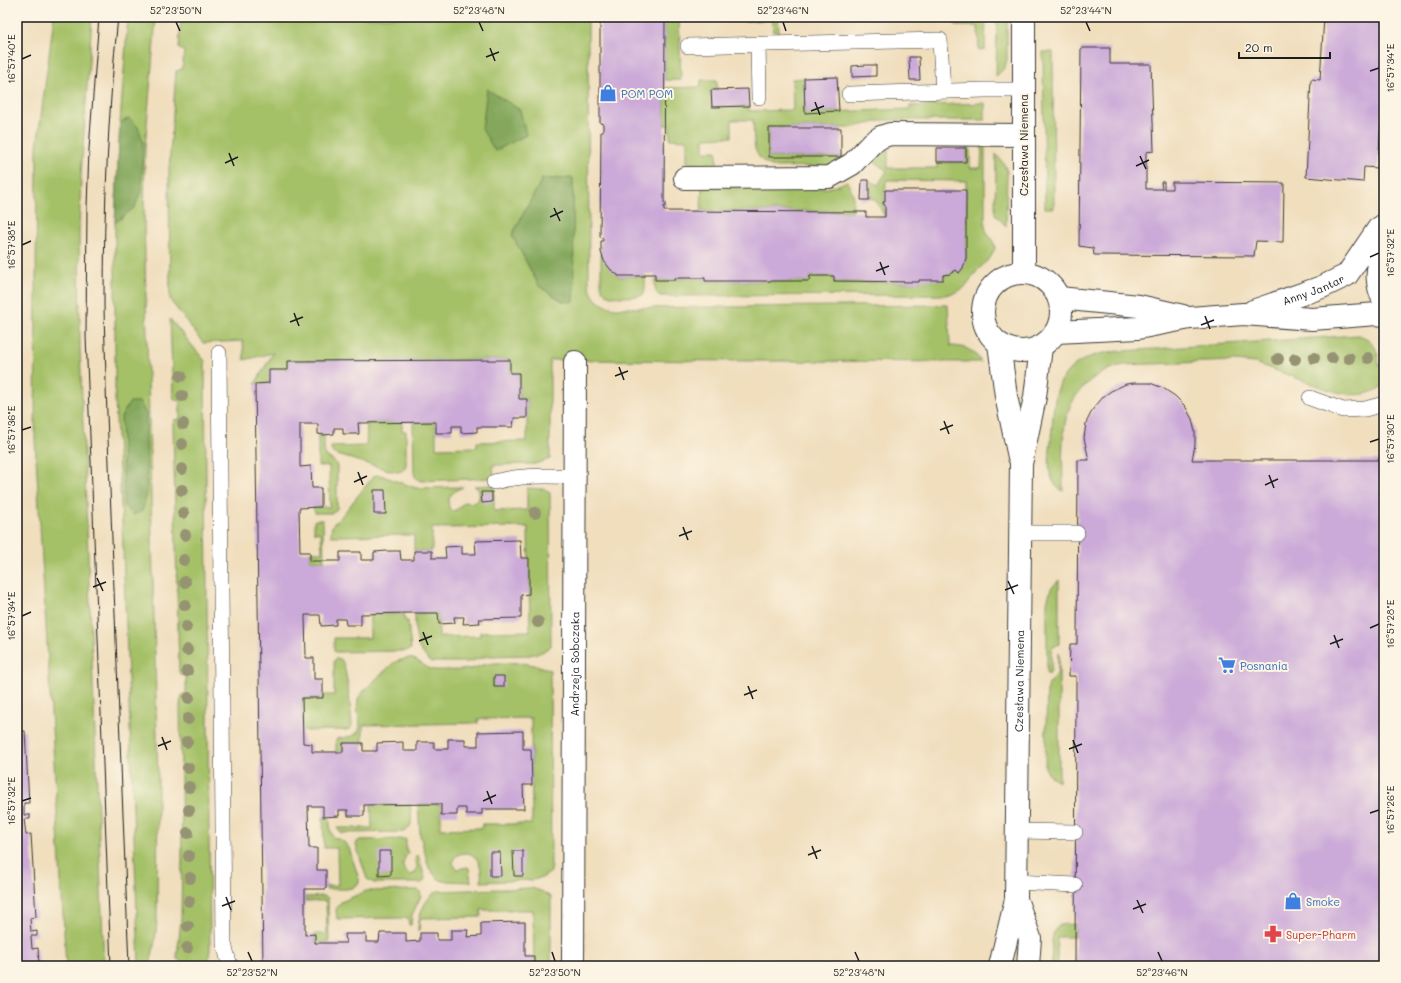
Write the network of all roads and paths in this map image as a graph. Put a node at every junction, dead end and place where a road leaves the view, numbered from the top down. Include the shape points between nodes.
1 (1024, 17) edge
2 (758, 44) junction
3 (688, 46) dead end
4 (1024, 90) junction
5 (943, 91) junction
6 (849, 94) dead end
7 (760, 97) dead end
8 (1024, 135) junction
9 (685, 178) dead end
10 (1384, 225) edge
11 (1384, 255) edge
12 (1024, 272) junction
13 (1059, 298) junction
14 (1384, 301) edge
15 (1243, 314) junction
16 (1384, 315) edge
17 (1190, 318) junction
18 (1048, 340) junction
19 (999, 344) junction
20 (219, 353) dead end
21 (575, 362) dead end
22 (1310, 398) dead end
23 (1384, 404) edge
24 (1021, 464) junction
25 (574, 477) junction
26 (494, 482) dead end
27 (1020, 533) junction
28 (1077, 533) dead end
29 (1017, 831) junction
30 (1075, 832) dead end
31 (1075, 885) dead end
32 (1016, 890) junction
33 (224, 944) junction
34 (220, 966) edge
35 (230, 966) edge
36 (573, 966) edge
37 (1000, 966) edge
38 (1028, 966) edge

1 - 4 street, Czesława Niemena
2 - 3 lane
2 - 5 lane via 940,40
2 - 7 lane
4 - 5 lane
4 - 8 street, Czesława Niemena
5 - 6 lane
8 - 9 street via 890,134 872,143 852,164 829,177
8 - 12 street, Czesława Niemena
10 - 15 street, Anny Jantar via 1378,229 1348,275 1310,292
11 - 14 street via 1378,271 1379,287
12 - 13 street via 1048,281
12 - 19 street, Anny Jantar via 1004,277 995,283 983,303 982,315 985,326 990,336
13 - 17 street, Anny Jantar via 1139,306
13 - 18 street via 1062,312 1060,323
15 - 16 street, Anny Jantar via 1312,319
15 - 17 street, Anny Jantar
17 - 18 street, Anny Jantar
18 - 19 street, Anny Jantar via 1031,351 1020,352 1009,350
18 - 24 street, Czesława Niemena
19 - 24 street, Czesława Niemena via 1006,396
20 - 33 lane
21 - 25 street, Andrzeja Sobczaka
22 - 23 lane via 1343,410 1365,409
24 - 27 street, Czesława Niemena
25 - 26 lane via 510,477
25 - 36 street, Andrzeja Sobczaka
27 - 28 lane
27 - 29 street, Czesława Niemena
29 - 30 lane
29 - 32 street, Czesława Niemena
31 - 32 lane
32 - 37 street, Czesława Niemena
32 - 38 street, Czesława Niemena via 1030,938
33 - 34 lane
33 - 35 lane

